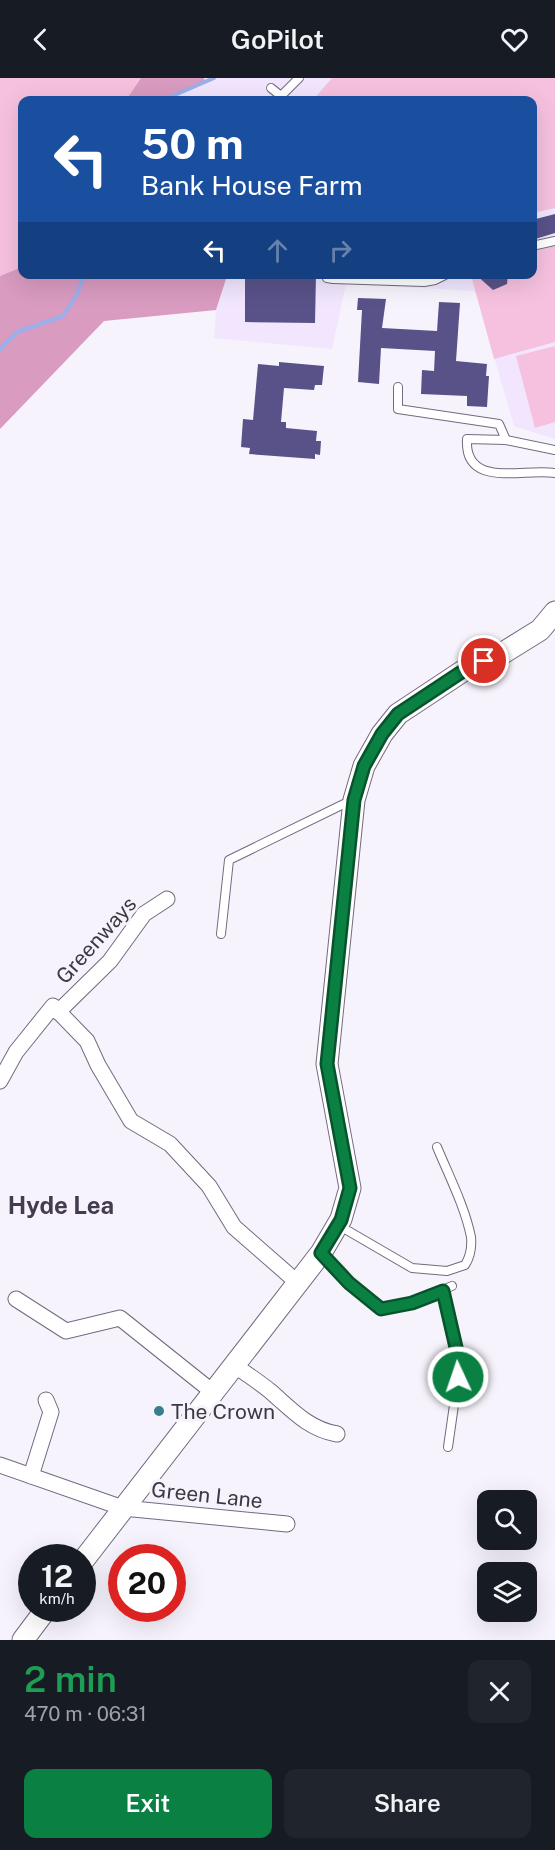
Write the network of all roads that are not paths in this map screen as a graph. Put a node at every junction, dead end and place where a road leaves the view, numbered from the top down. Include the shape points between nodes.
1 (299, 78) edge
2 (271, 88) dead end
3 (277, 96) edge
4 (281, 96) edge
5 (555, 241) edge
6 (537, 245) edge
7 (333, 279) edge
8 (437, 279) edge
9 (398, 387) dead end
10 (506, 440) junction
11 (555, 450) edge
12 (555, 473) edge
13 (555, 612) edge
14 (354, 800) junction
15 (167, 898) dead end
16 (221, 934) dead end
17 (56, 1009) junction
18 (0, 1081) edge
19 (437, 1147) dead end
20 (338, 1225) junction
21 (321, 1253) junction
22 (298, 1283) junction
23 (452, 1286) dead end
24 (443, 1291) junction
25 (16, 1299) dead end
26 (235, 1366) junction
27 (214, 1393) junction
28 (46, 1400) dead end
29 (337, 1434) dead end
30 (448, 1447) dead end
31 (0, 1465) edge
32 (31, 1476) junction
33 (123, 1508) junction
34 (287, 1524) dead end
35 (96, 1544) edge
36 (36, 1622) edge
37 (23, 1640) edge

1 - 4 lane
2 - 3 lane
5 - 6 lane
7 - 8 lane
9 - 10 lane via 398,409 499,424
10 - 11 lane
10 - 12 lane via 467,439 466,453 476,468 491,472
13 - 14 street via 540,630 503,653 466,669 398,714 364,766
14 - 16 lane via 229,860
14 - 20 street via 327,1064 350,1188
15 - 17 street, Greenways via 144,914 110,961
17 - 18 street, Greenways via 16,1052
17 - 22 street via 87,1041 131,1121 170,1144 209,1186 234,1227
19 - 20 lane via 471,1238 465,1265 447,1271 412,1268
20 - 21 street
21 - 22 street
21 - 24 lane via 381,1309
22 - 26 street
23 - 24 lane
24 - 30 lane via 458,1356
25 - 27 street via 66,1331 120,1318
26 - 27 street
26 - 29 street via 309,1424
27 - 33 street
28 - 32 street via 51,1412
31 - 32 street, Green Lane
32 - 33 street, Green Lane
33 - 34 street, Green Lane
33 - 35 street
36 - 37 street

